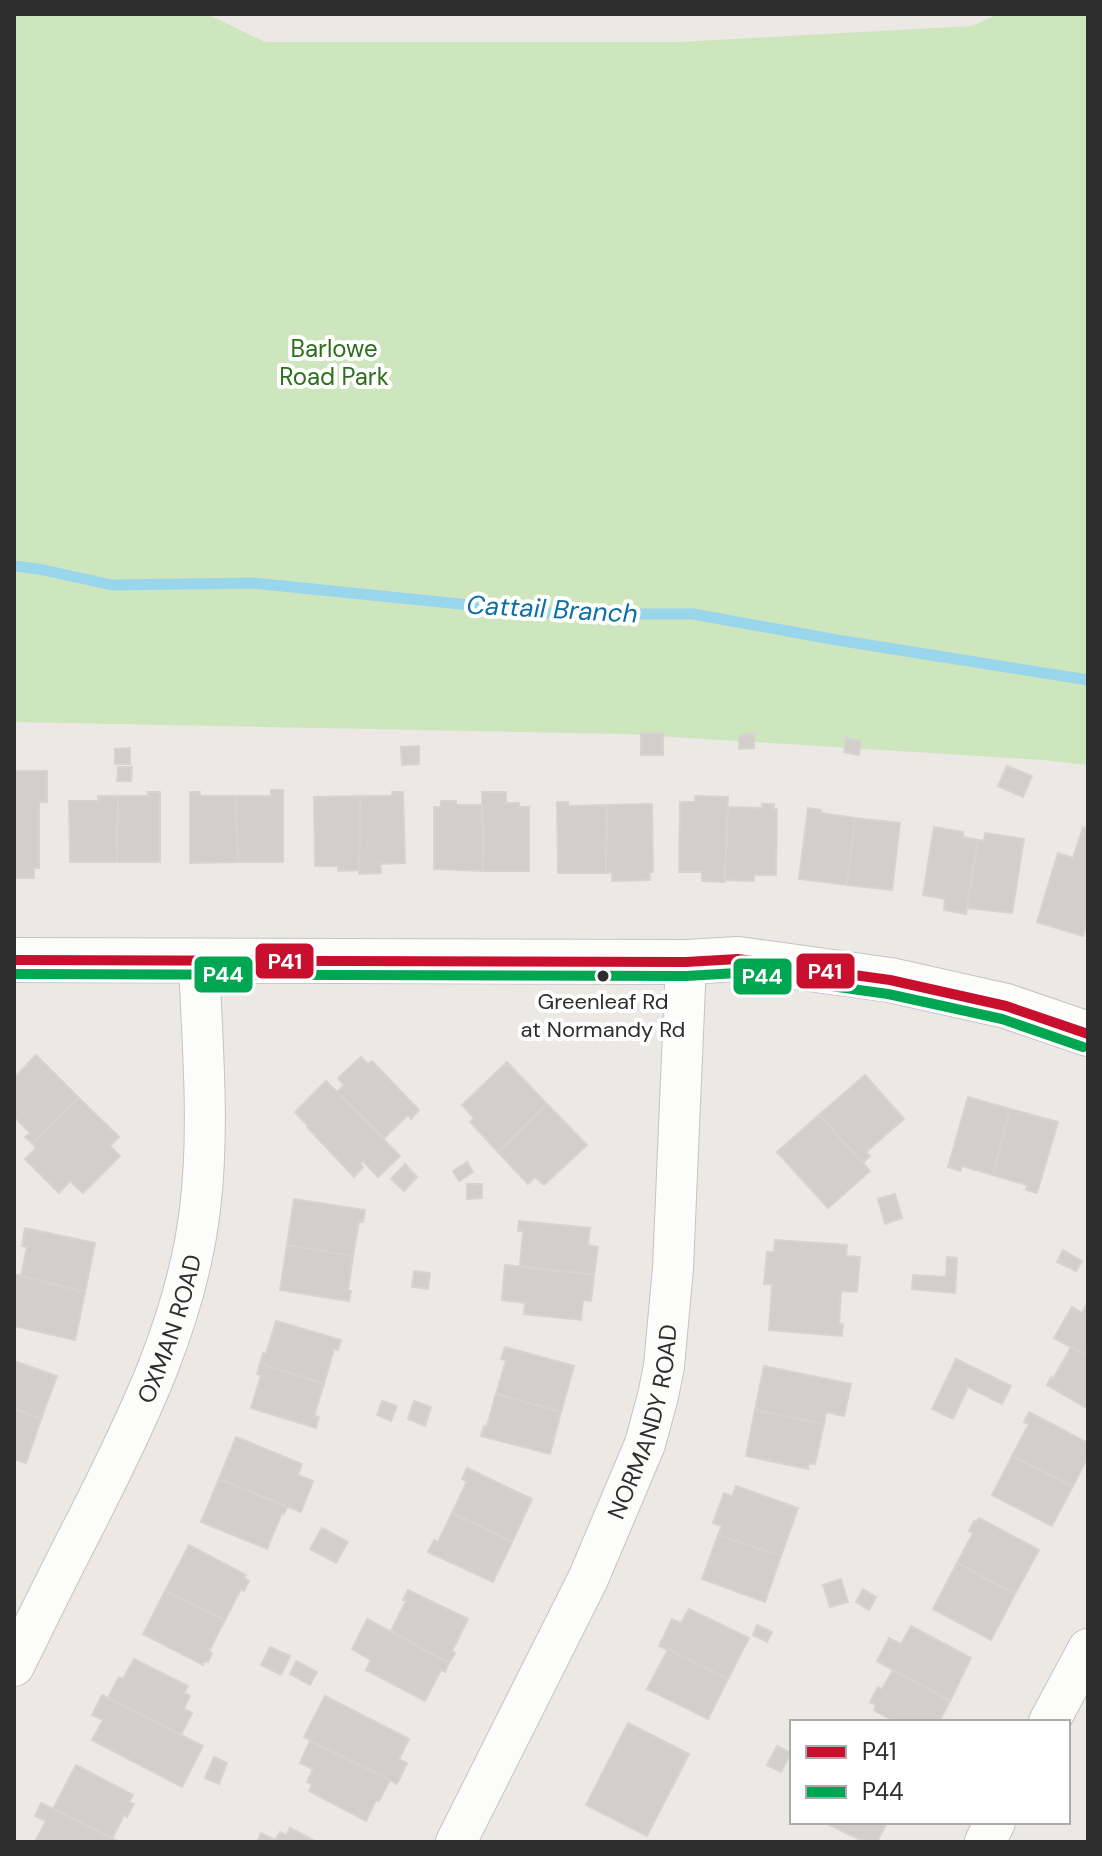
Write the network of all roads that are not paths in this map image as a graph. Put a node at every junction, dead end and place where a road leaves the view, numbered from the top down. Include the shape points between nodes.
1 (14, 960) edge
2 (199, 961) junction
3 (686, 962) junction
4 (1088, 1034) edge
5 (1088, 1649) edge
6 (14, 1666) edge
7 (1050, 1720) edge
8 (994, 1824) edge
9 (456, 1842) edge
10 (985, 1842) edge

1 - 2 street
2 - 3 street
2 - 6 street, OXMAN ROAD via 204,1157 192,1260 172,1331 124,1445
3 - 4 street via 738,959 890,980 1006,1006
3 - 9 street, NORMANDY ROAD via 673,1268 658,1396 645,1444 588,1579
5 - 7 street
8 - 10 street

